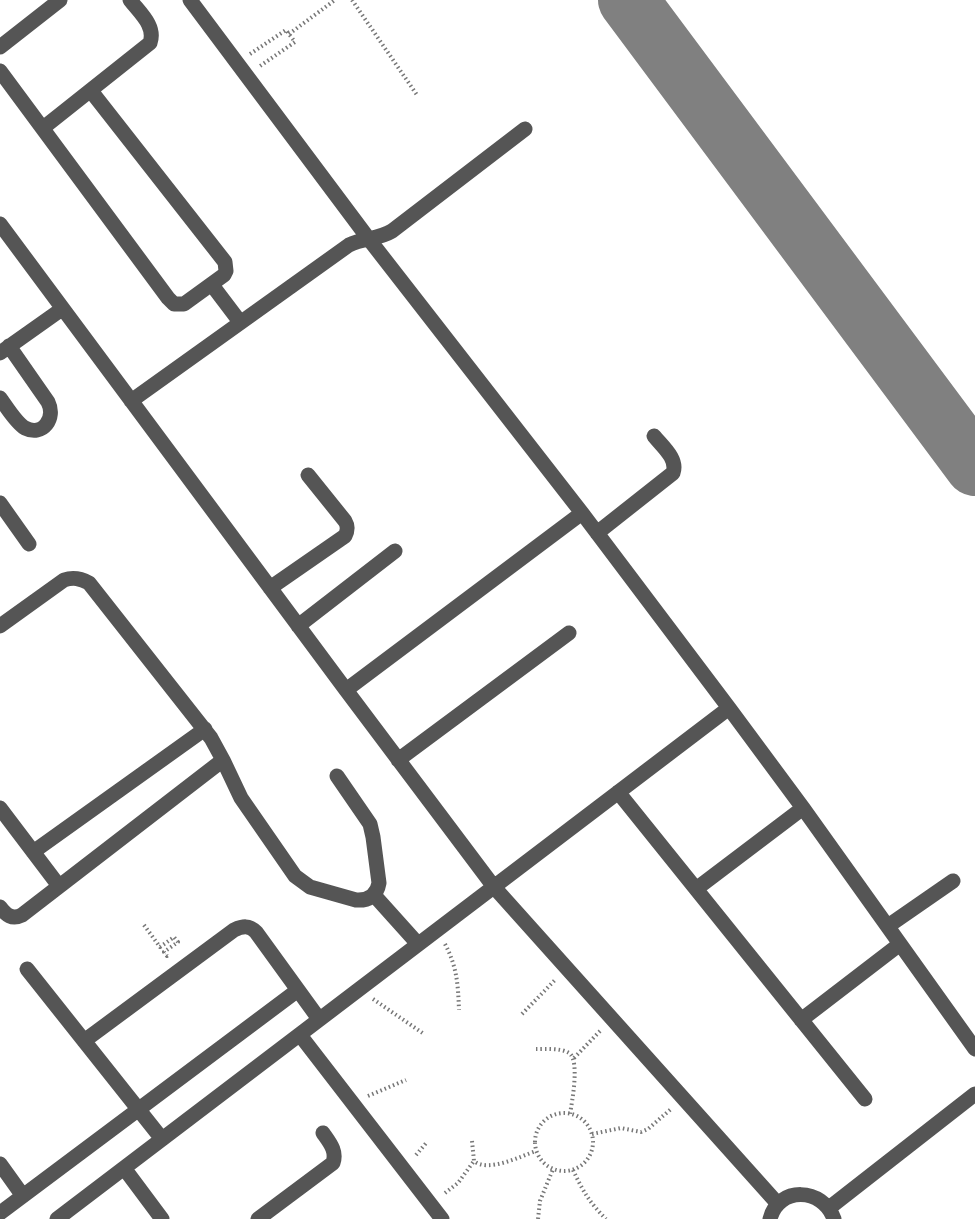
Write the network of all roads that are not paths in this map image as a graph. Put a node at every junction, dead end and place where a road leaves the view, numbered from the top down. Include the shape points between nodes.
1 (60, 0) edge
2 (130, 0) edge
3 (190, 0) edge
4 (0, 46) edge
5 (0, 70) edge
6 (91, 91) junction
7 (43, 128) junction
8 (525, 129) dead end
9 (0, 224) edge
10 (368, 238) junction
11 (212, 285) junction
12 (62, 309) junction
13 (240, 322) junction
14 (5, 349) edge
15 (0, 398) edge
16 (131, 401) junction
17 (654, 436) dead end
18 (308, 475) dead end
19 (0, 503) edge
20 (582, 513) junction
21 (597, 533) junction
22 (29, 544) dead end
23 (395, 551) dead end
24 (270, 588) junction
25 (0, 626) edge
26 (298, 626) junction
27 (569, 633) dead end
28 (346, 690) junction
29 (729, 708) junction
30 (205, 729) junction
31 (223, 760) junction
32 (398, 760) junction
33 (337, 776) dead end
34 (618, 792) junction
35 (0, 808) edge
36 (803, 808) junction
37 (33, 852) junction
38 (953, 881) dead end
39 (59, 886) junction
40 (494, 886) junction
41 (696, 889) junction
42 (374, 895) junction
43 (0, 907) edge
44 (888, 926) junction
45 (418, 944) junction
46 (900, 944) junction
47 (27, 969) dead end
48 (298, 990) junction
49 (319, 1019) junction
50 (801, 1020) junction
51 (300, 1035) junction
52 (84, 1041) junction
53 (975, 1049) edge
54 (975, 1094) edge
55 (865, 1099) dead end
56 (138, 1110) junction
57 (323, 1133) dead end
58 (162, 1139) junction
59 (0, 1164) edge
60 (124, 1168) junction
61 (23, 1196) junction
62 (778, 1204) junction
63 (0, 1213) edge
64 (831, 1213) edge
65 (57, 1219) edge
66 (162, 1219) edge
67 (258, 1219) edge
68 (442, 1219) edge
69 (770, 1219) edge

1 - 4 lane
2 - 6 lane via 150,27 150,43
3 - 10 lane
5 - 7 lane
6 - 7 lane
6 - 11 lane via 225,262 224,275
7 - 11 lane via 171,301 184,304
8 - 10 lane via 393,231
9 - 12 lane
10 - 13 lane via 349,244
10 - 20 lane
11 - 13 lane
12 - 14 lane
12 - 16 lane
13 - 16 lane
14 - 15 lane via 48,402 49,421 39,429 26,429
16 - 24 lane
17 - 21 lane via 674,462 673,473
18 - 24 lane via 345,521 347,532
19 - 22 lane
20 - 21 lane
20 - 28 lane
21 - 29 lane
23 - 26 lane
24 - 26 lane
25 - 30 lane via 64,580 83,580
26 - 28 lane
27 - 32 lane
28 - 32 lane
29 - 34 lane
29 - 36 lane
30 - 31 lane
30 - 37 lane
31 - 39 lane
31 - 42 lane via 244,804 295,876 310,887 356,900
32 - 40 lane
33 - 42 lane via 372,830 379,883
34 - 40 lane
34 - 41 lane
35 - 37 lane
36 - 41 lane
36 - 44 lane
37 - 39 lane
38 - 44 lane
39 - 43 lane via 18,917 8,916
40 - 45 lane
40 - 62 lane
41 - 50 lane
42 - 45 lane
44 - 46 lane
45 - 49 lane
46 - 50 lane
46 - 53 lane
47 - 52 lane
48 - 49 lane
48 - 52 lane via 256,932 240,927
48 - 56 lane
49 - 51 lane
50 - 55 lane
51 - 58 lane
51 - 68 lane
52 - 56 lane
54 - 64 lane
56 - 58 lane
56 - 61 lane
57 - 67 lane via 334,1152 333,1163
58 - 60 lane
59 - 61 lane
60 - 65 lane
60 - 66 lane
61 - 63 lane
62 - 64 lane via 787,1197 810,1195
62 - 69 lane

